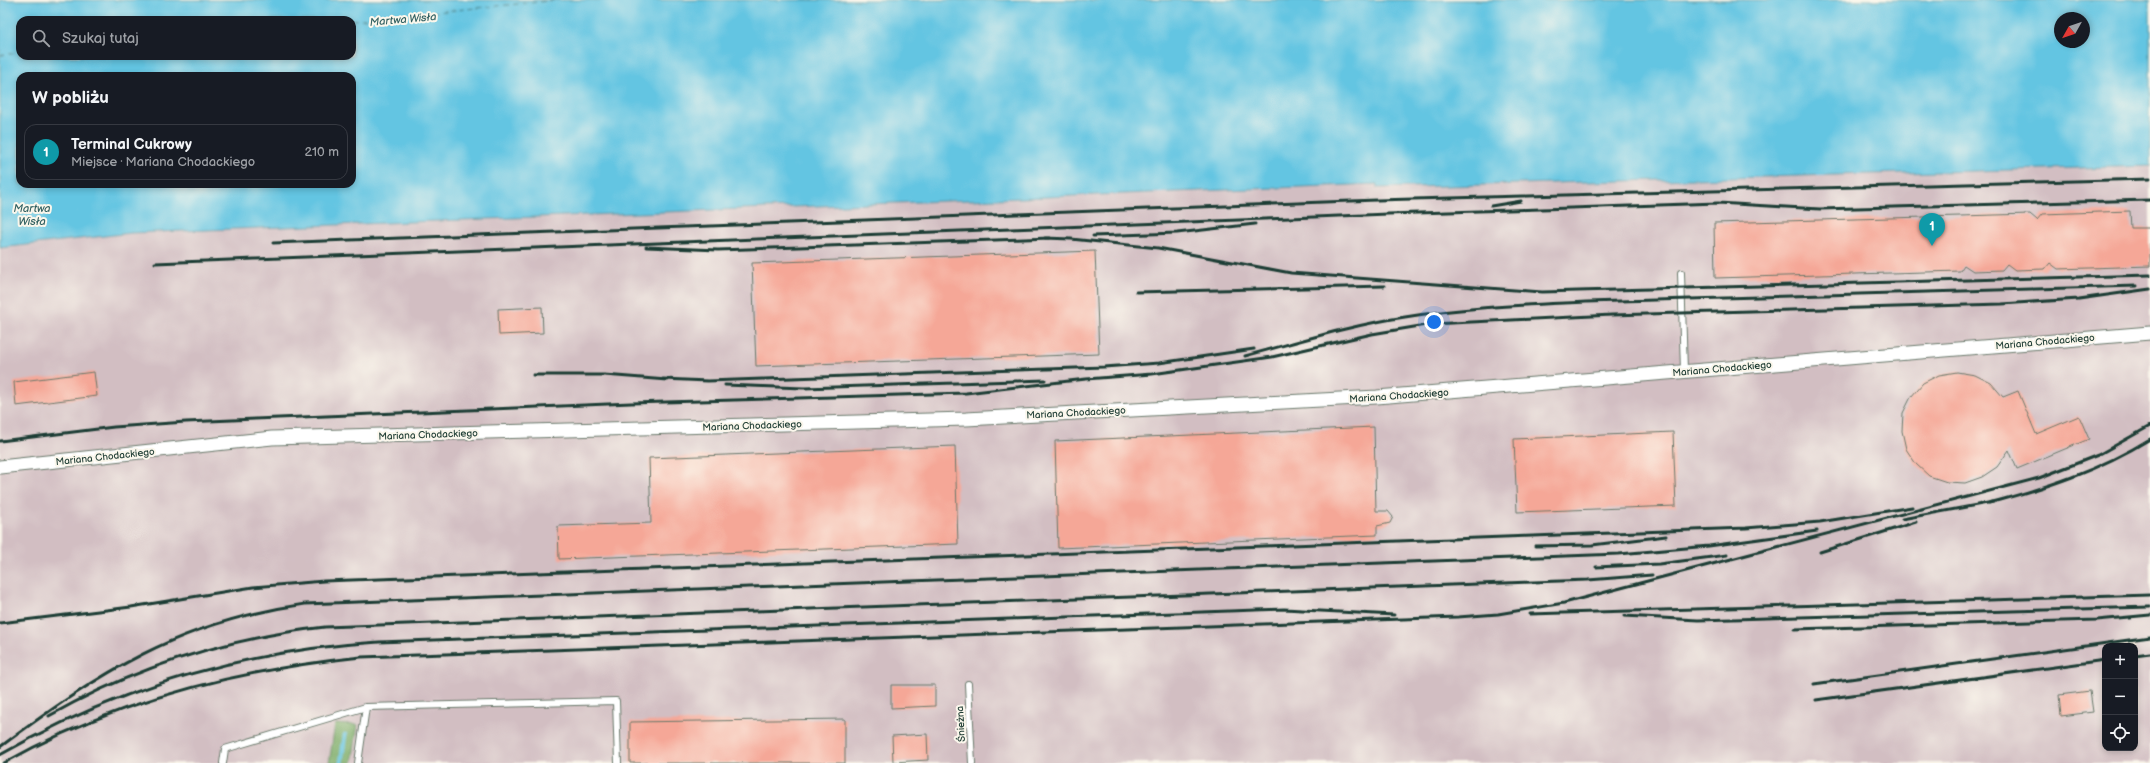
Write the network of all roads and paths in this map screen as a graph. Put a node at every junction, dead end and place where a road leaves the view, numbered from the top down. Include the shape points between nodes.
1 (1681, 273) dead end
2 (2150, 333) edge
3 (1684, 371) junction
4 (0, 466) edge
5 (968, 684) dead end
6 (366, 707) junction
7 (223, 763) edge
8 (358, 763) edge
9 (618, 763) edge
10 (972, 763) edge

1 - 3 lane
2 - 3 street, Mariana Chodackiego
3 - 4 street, Mariana Chodackiego via 1377,397 966,419 272,438
5 - 10 lane, Śnieżna
6 - 7 lane via 226,749
6 - 8 lane
6 - 9 lane via 616,701

